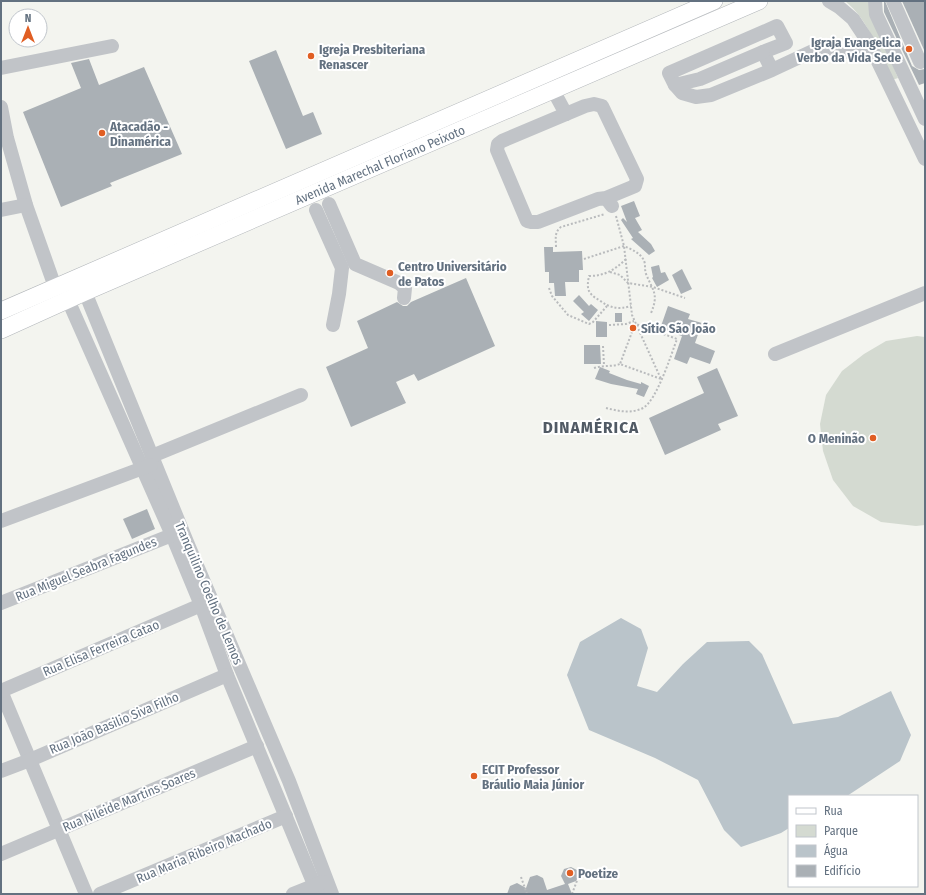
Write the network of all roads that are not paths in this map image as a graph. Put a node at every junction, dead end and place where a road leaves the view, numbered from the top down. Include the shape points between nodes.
1 (714, 1) edge
2 (759, 1) edge
3 (829, 1) edge
4 (875, 1) edge
5 (892, 1) edge
6 (869, 43) junction
7 (112, 46) dead end
8 (763, 52) junction
9 (920, 62) dead end
10 (1, 68) edge
11 (772, 70) junction
12 (675, 85) junction
13 (553, 90) junction
14 (921, 98) edge
15 (1, 107) edge
16 (900, 108) junction
17 (566, 114) junction
18 (925, 119) edge
19 (4, 138) edge
20 (925, 159) edge
21 (329, 204) dead end
22 (26, 205) junction
23 (1, 210) edge
24 (316, 210) dead end
25 (55, 287) junction
26 (85, 292) junction
27 (925, 293) edge
28 (404, 298) dead end
29 (68, 300) junction
30 (1, 311) edge
31 (333, 325) dead end
32 (1, 330) edge
33 (775, 354) dead end
34 (301, 395) dead end
35 (150, 462) junction
36 (1, 521) edge
37 (172, 535) junction
38 (184, 549) junction
39 (1, 603) edge
40 (201, 605) junction
41 (227, 675) junction
42 (1, 691) edge
43 (257, 746) junction
44 (30, 760) junction
45 (1, 771) edge
46 (286, 816) junction
47 (60, 829) junction
48 (1, 854) edge
49 (320, 887) edge
50 (86, 894) edge
51 (100, 894) edge
52 (293, 894) edge
53 (332, 894) edge

1 - 25 main road, Avenida Marechal Floriano Peixoto
2 - 13 main road, Avenida Marechal Floriano Peixoto
3 - 6 street via 853,19
4 - 14 street via 876,14
5 - 9 street
6 - 11 street via 840,53 817,49
6 - 16 street
7 - 10 street
8 - 11 street
8 - 12 street via 700,79
8 - 12 street via 786,43 777,26 669,73
11 - 12 street via 711,95 696,97 682,93
13 - 17 street
13 - 26 main road, Avenida Marechal Floriano Peixoto
14 - 16 street
14 - 18 street
15 - 19 street
16 - 20 street
17 - 17 street via 594,104 602,106 637,180 635,186 611,210 598,199 538,222 527,221 497,150 498,144
19 - 22 street
21 - 28 street via 355,264 399,283 405,288
22 - 23 street
22 - 25 street
24 - 31 street via 342,268
25 - 30 main road, Avenida Marechal Floriano Peixoto
26 - 29 main road, Avenida Marechal Floriano Peixoto
26 - 35 street, Tranquilino Coelho de Lemos
27 - 33 street
29 - 32 main road, Avenida Marechal Floriano Peixoto
29 - 35 street, Tranquilino Coelho de Lemos
34 - 35 street
35 - 36 street
35 - 37 street, Tranquilino Coelho de Lemos
35 - 38 street, Tranquilino Coelho de Lemos
37 - 38 street, Tranquilino Coelho de Lemos
37 - 39 street, Rua Miguel Seabra Fagundes
38 - 40 street, Tranquilino Coelho de Lemos
38 - 49 street, Tranquilino Coelho de Lemos via 289,781
40 - 41 street, Tranquilino Coelho de Lemos
40 - 42 street, Rua Elisa Ferreira Catao
41 - 43 street, Tranquilino Coelho de Lemos
41 - 44 street, Rua João Basilio Siva Filho
42 - 44 street
43 - 46 street, Tranquilino Coelho de Lemos
43 - 47 street, Rua Nileide Martins Soares
44 - 45 street, Rua João Basilio Siva Filho
44 - 47 street
46 - 49 street, Tranquilino Coelho de Lemos
46 - 51 street, Rua Maria Ribeiro Machado
47 - 48 street, Rua Nileide Martins Soares
47 - 50 street
49 - 52 street
49 - 53 street, Tranquilino Coelho de Lemos

